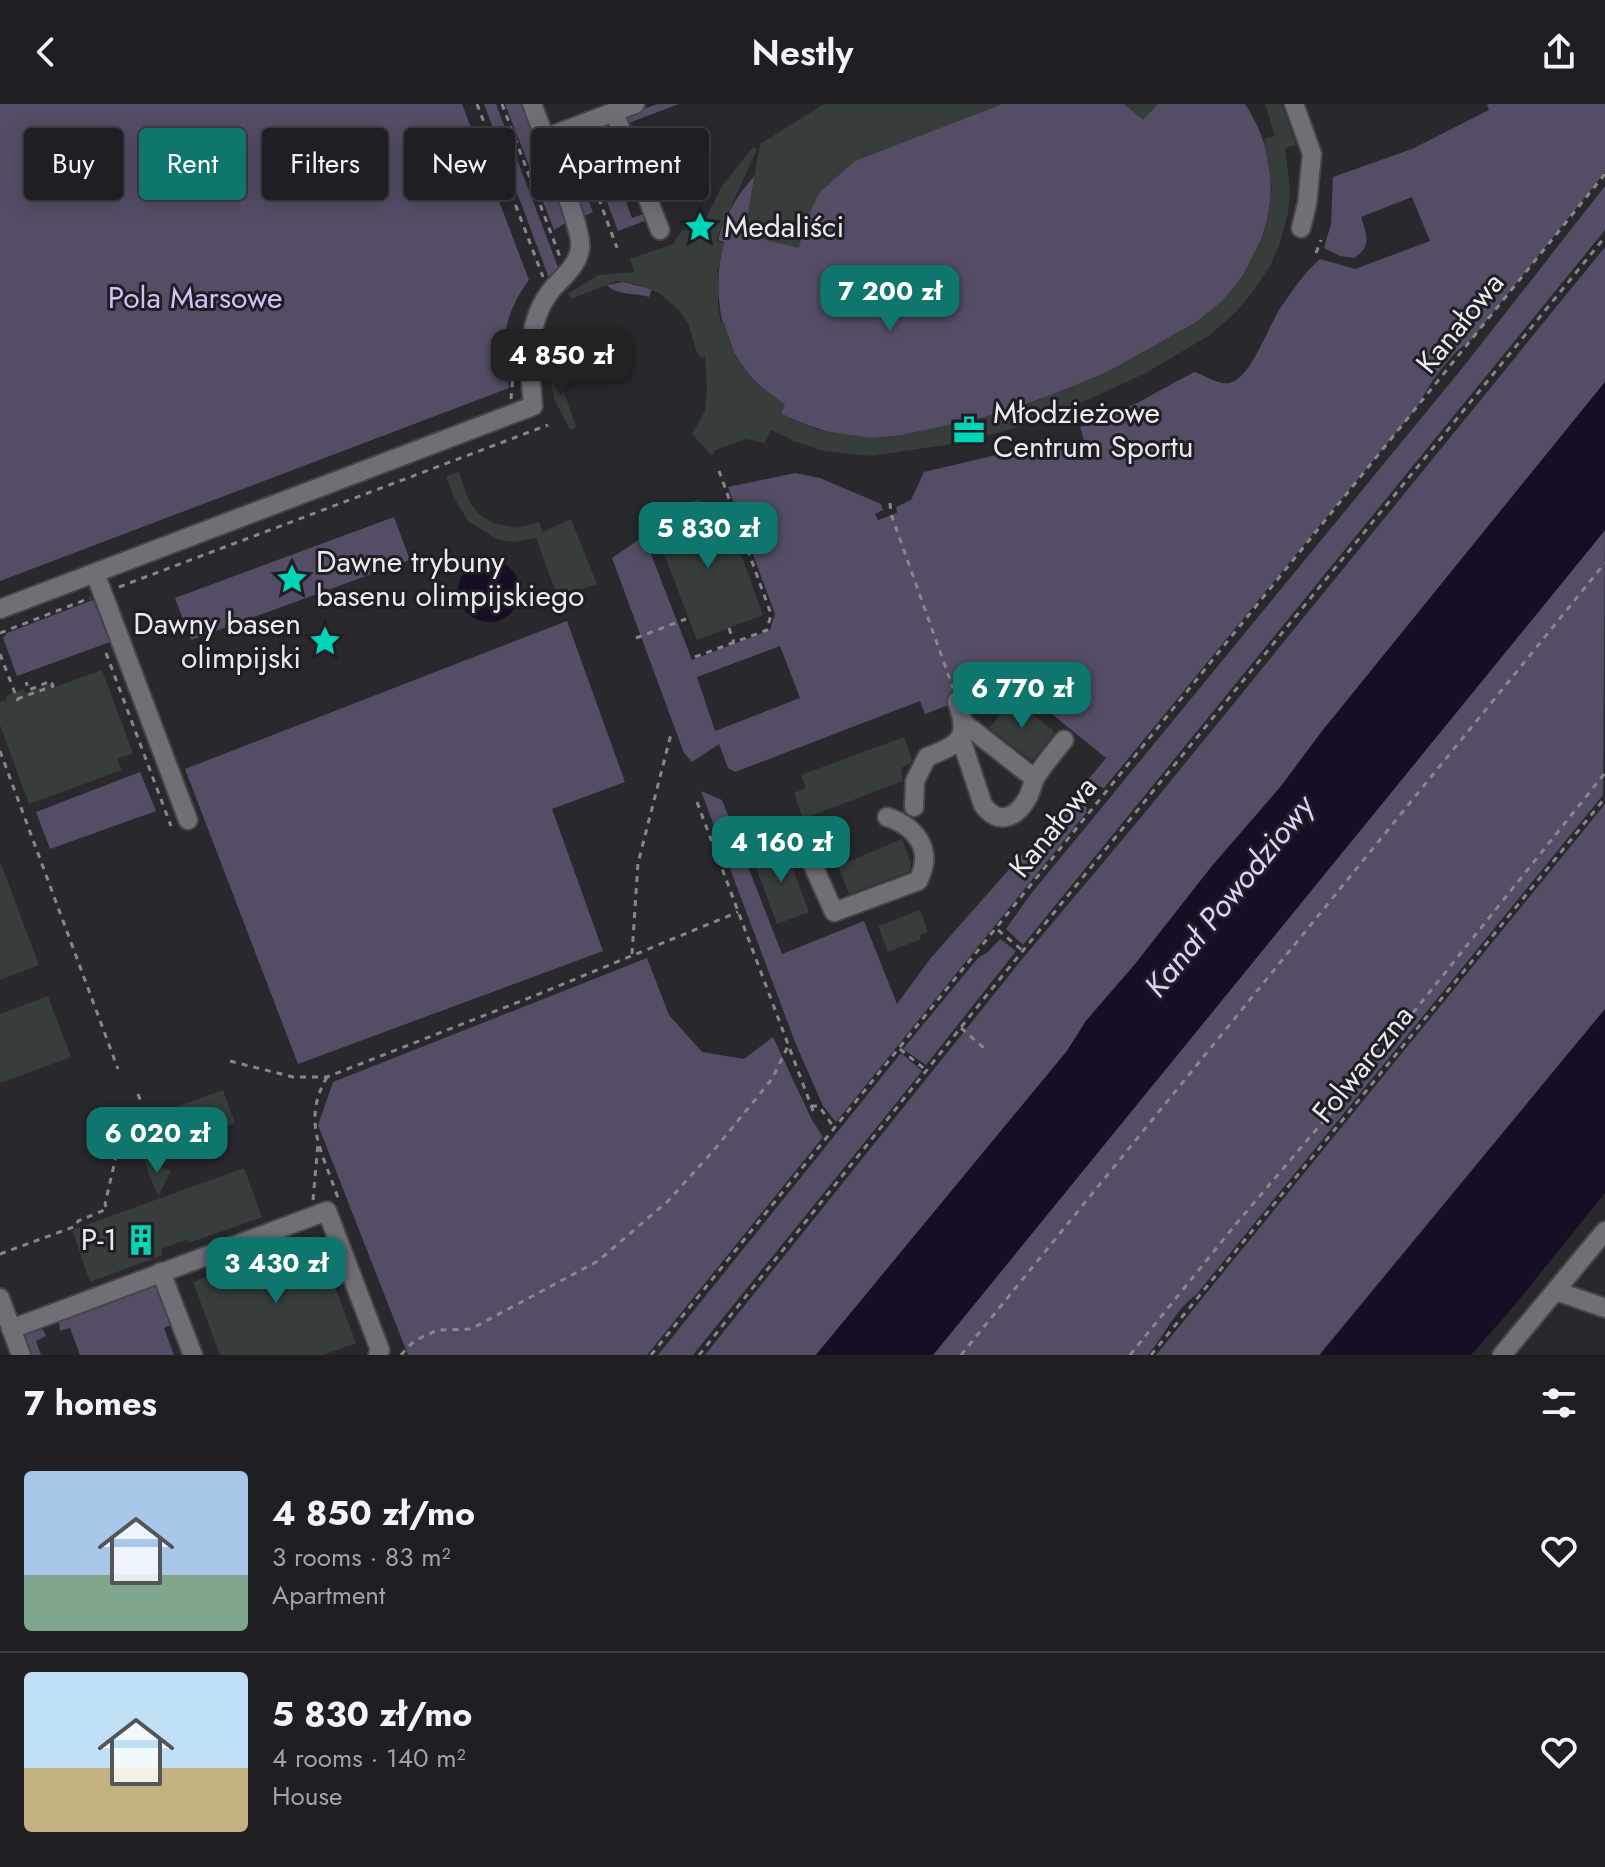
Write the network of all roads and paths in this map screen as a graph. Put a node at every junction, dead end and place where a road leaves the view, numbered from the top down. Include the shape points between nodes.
1 (477, 104) edge
2 (502, 104) edge
3 (532, 104) edge
4 (635, 104) edge
5 (1294, 104) edge
6 (614, 112) junction
7 (541, 128) edge
8 (573, 128) edge
9 (1605, 174) edge
10 (567, 200) edge
11 (599, 200) edge
12 (1301, 228) dead end
13 (660, 230) dead end
14 (1605, 237) edge
15 (1321, 240) dead end
16 (617, 248) dead end
17 (1316, 253) dead end
18 (567, 275) junction
19 (552, 290) junction
20 (548, 425) dead end
21 (719, 471) dead end
22 (890, 503) dead end
23 (734, 514) junction
24 (728, 517) dead end
25 (1605, 563) edge
26 (95, 573) junction
27 (103, 593) junction
28 (0, 609) edge
29 (686, 619) dead end
30 (729, 628) dead end
31 (0, 633) edge
32 (636, 638) dead end
33 (734, 643) junction
34 (106, 653) dead end
35 (0, 654) edge
36 (695, 657) dead end
37 (26, 682) dead end
38 (957, 701) joint
39 (963, 731) junction
40 (671, 734) dead end
41 (1064, 740) dead end
42 (0, 751) edge
43 (1605, 773) edge
44 (1034, 778) junction
45 (1605, 798) edge
46 (697, 802) dead end
47 (914, 807) dead end
48 (887, 817) dead end
49 (179, 823) joint
50 (799, 834) dead end
51 (738, 912) junction
52 (997, 929) junction
53 (1023, 951) junction
54 (632, 954) junction
55 (961, 1028) junction
56 (789, 1044) junction
57 (984, 1048) dead end
58 (900, 1049) junction
59 (230, 1061) dead end
60 (118, 1069) dead end
61 (927, 1071) junction
62 (138, 1094) dead end
63 (141, 1102) dead end
64 (811, 1106) junction
65 (124, 1108) dead end
66 (815, 1116) dead end
67 (835, 1129) junction
68 (318, 1141) dead end
69 (315, 1215) junction
70 (1605, 1231) edge
71 (0, 1254) edge
72 (161, 1272) junction
73 (1556, 1291) junction
74 (0, 1298) edge
75 (1605, 1308) edge
76 (11, 1329) junction
77 (21, 1355) edge
78 (193, 1355) edge
79 (378, 1355) edge
80 (401, 1355) edge
81 (651, 1355) edge
82 (699, 1355) edge
83 (961, 1355) edge
84 (1130, 1355) edge
85 (1151, 1355) edge
86 (1502, 1355) edge

1 - 19 path via 540,272
2 - 18 path
3 - 7 street
4 - 6 street
5 - 12 street via 1312,154
6 - 8 street
6 - 13 street
9 - 52 path, Kanałowa
10 - 18 street via 581,241
11 - 16 path
14 - 53 path
15 - 17 path
18 - 19 street
19 - 26 street via 531,339 533,406
20 - 27 path
21 - 23 path
22 - 38 path
23 - 24 path
23 - 33 path via 771,614 767,630
25 - 83 path
26 - 27 street
26 - 28 street
27 - 31 path
27 - 49 street
29 - 32 path
30 - 33 path
33 - 36 path
34 - 49 path
35 - 37 path via 18,700 53,686 51,681 29,690
38 - 39 street
39 - 44 street
39 - 44 street via 990,814 1011,816 1028,797
39 - 47 street via 943,751 927,757 915,781
40 - 54 path via 638,863
41 - 44 street
42 - 60 path
43 - 84 path
45 - 85 path, Folwarczna
46 - 51 path
48 - 50 street via 904,823 922,846 924,870 918,881 834,912
51 - 54 path
51 - 56 path
52 - 53 path
52 - 58 path, Kanałowa
53 - 55 path
54 - 59 path via 327,1077 293,1077
55 - 57 path
55 - 61 path
56 - 64 path
56 - 80 path via 772,1079 714,1150 668,1201 608,1253 471,1329 438,1330 414,1341
58 - 61 path
58 - 67 path, Kanałowa
61 - 82 path
62 - 63 path
64 - 66 path
64 - 67 path via 819,1106
65 - 71 path via 107,1209
67 - 81 path, Kanałowa
68 - 69 path
69 - 72 street
69 - 79 street via 327,1211
70 - 73 street
72 - 76 street
72 - 78 street
73 - 75 street
73 - 86 street
74 - 76 street
76 - 77 street

